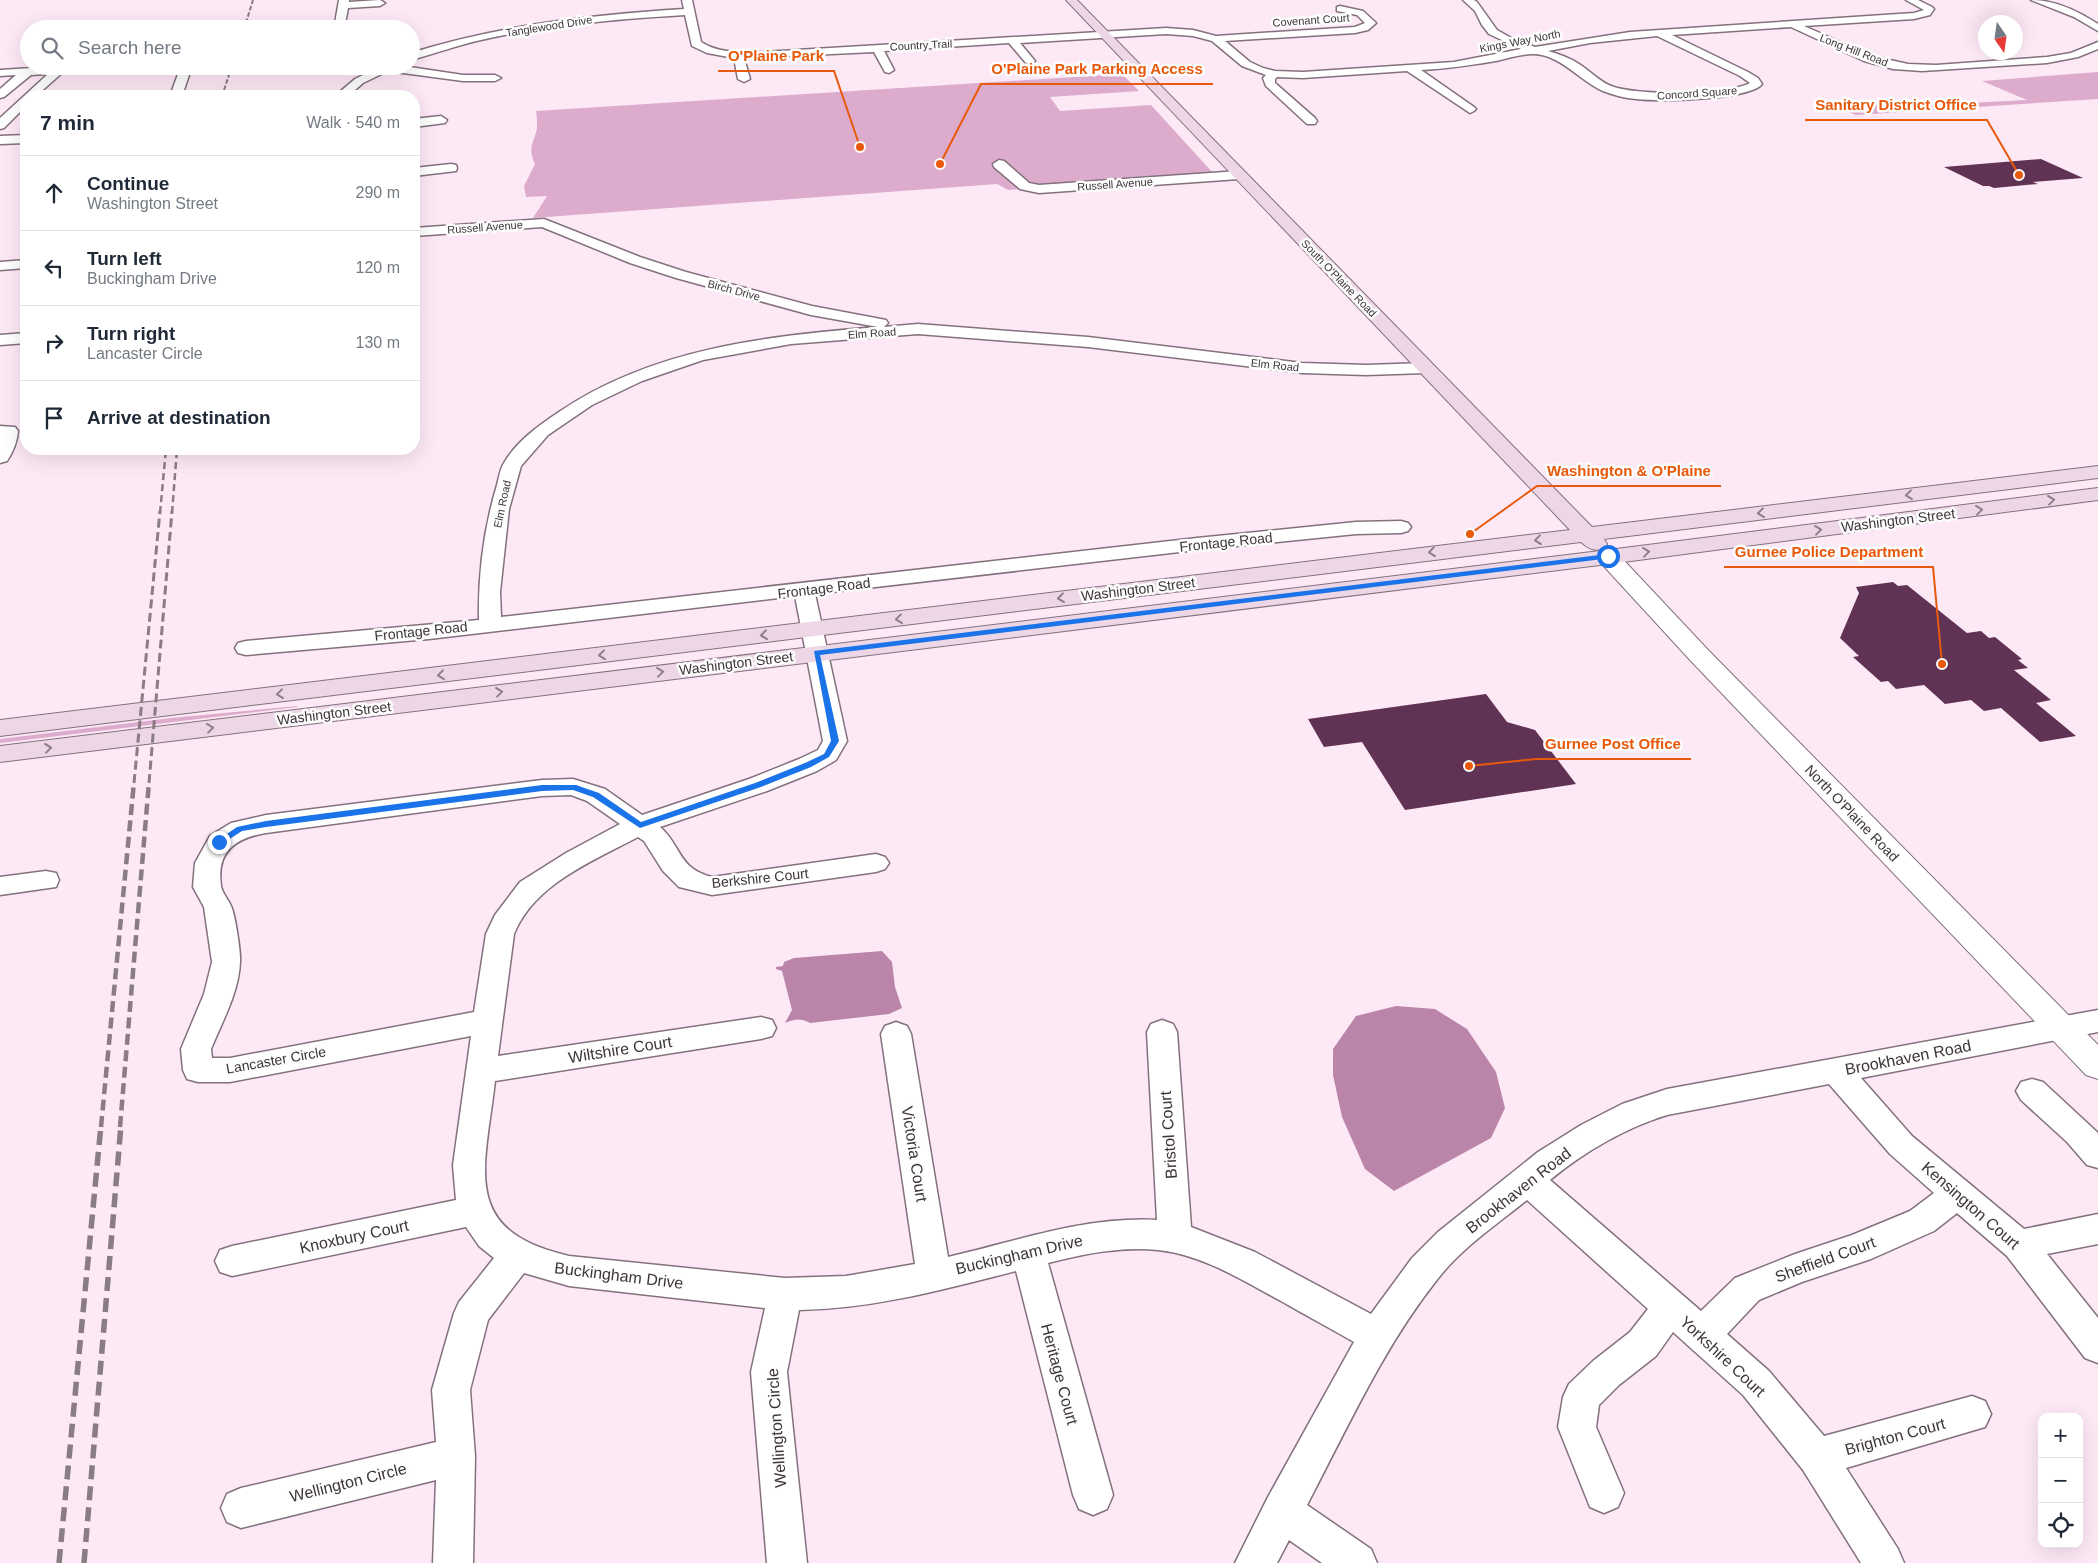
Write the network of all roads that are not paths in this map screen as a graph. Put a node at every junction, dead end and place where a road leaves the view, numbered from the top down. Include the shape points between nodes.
1 (687, 0) edge
2 (1071, 0) edge
3 (1468, 0) edge
4 (1911, 0) edge
5 (2036, 0) edge
6 (380, 2) dead end
7 (343, 3) edge
8 (1340, 9) dead end
9 (689, 12) junction
10 (340, 20) edge
11 (490, 22) dead end
12 (1790, 24) junction
13 (2098, 28) edge
14 (511, 31) junction
15 (1659, 33) junction
16 (1104, 34) junction
17 (1216, 39) junction
18 (1012, 40) junction
19 (2098, 45) edge
20 (877, 48) junction
21 (1536, 50) junction
22 (738, 54) junction
23 (420, 55) edge
24 (1030, 61) dead end
25 (1411, 69) junction
26 (889, 70) dead end
27 (20, 72) edge
28 (420, 72) edge
29 (0, 73) edge
30 (1275, 74) junction
31 (23, 75) edge
32 (53, 75) edge
33 (184, 75) edge
34 (370, 75) edge
35 (495, 78) dead end
36 (744, 79) dead end
37 (36, 90) edge
38 (178, 90) edge
39 (348, 90) edge
40 (0, 95) edge
41 (20, 106) edge
42 (1470, 109) dead end
43 (441, 120) dead end
44 (1311, 121) dead end
45 (420, 122) edge
46 (0, 125) edge
47 (20, 139) edge
48 (0, 140) edge
49 (1000, 164) dead end
50 (451, 168) dead end
51 (420, 171) edge
52 (1239, 175) junction
53 (555, 227) joint
54 (420, 232) edge
55 (20, 264) edge
56 (0, 266) edge
57 (918, 329) junction
58 (20, 338) edge
59 (0, 340) edge
60 (1425, 368) junction
61 (0, 431) edge
62 (0, 457) edge
63 (2098, 472) edge
64 (2098, 494) edge
65 (1401, 527) dead end
66 (1586, 534) junction
67 (1608, 556) junction
68 (804, 590) junction
69 (490, 624) junction
70 (814, 641) junction
71 (246, 648) dead end
72 (0, 728) edge
73 (0, 754) edge
74 (640, 825) junction
75 (876, 863) dead end
76 (46, 880) dead end
77 (0, 886) edge
78 (2098, 1021) edge
79 (488, 1022) junction
80 (761, 1028) dead end
81 (2061, 1028) junction
82 (1162, 1032) dead end
83 (896, 1034) dead end
84 (2098, 1066) edge
85 (480, 1071) junction
86 (1836, 1071) junction
87 (2032, 1091) dead end
88 (2098, 1155) edge
89 (1528, 1180) junction
90 (1956, 1194) junction
91 (476, 1210) junction
92 (2098, 1229) edge
93 (1175, 1237) junction
94 (2019, 1245) junction
95 (1028, 1252) junction
96 (517, 1255) junction
97 (232, 1261) dead end
98 (934, 1275) junction
99 (785, 1294) junction
100 (1671, 1307) junction
101 (1701, 1335) junction
102 (1377, 1336) junction
103 (2098, 1346) edge
104 (1972, 1414) dead end
105 (456, 1456) junction
106 (1817, 1457) junction
107 (1604, 1493) dead end
108 (1093, 1495) dead end
109 (241, 1508) dead end
110 (1282, 1511) junction
111 (453, 1563) edge
112 (787, 1563) edge
113 (1255, 1563) edge
114 (1357, 1563) edge
115 (1884, 1563) edge

1 - 9 street
2 - 16 main road, South O'Plaine Road
3 - 21 street, Concord Square via 1482,11 1492,31 1511,42
4 - 12 street, Kings Way North via 1929,9 1927,13
5 - 13 street via 2077,15
6 - 7 street
7 - 10 street
8 - 17 street, Covenant Court via 1360,13 1371,23 1355,30
9 - 14 street, Tanglewood Drive via 594,18
9 - 22 street, Country Trail via 696,44 707,50
11 - 14 street
12 - 15 street, Kings Way North
12 - 19 street, Long Hill Road via 1900,69 2046,60 2082,53
14 - 23 street, Tanglewood Drive
15 - 21 street, Kings Way North via 1595,39
15 - 21 street, Concord Square via 1754,80 1759,86 1667,96 1627,96 1604,87 1574,65
16 - 17 street, Kings Way North via 1166,31
16 - 18 street, Country Trail
16 - 52 main road, South O'Plaine Road
17 - 30 street, Kings Way North via 1246,64
18 - 20 street, Country Trail
18 - 24 street
20 - 22 street, Country Trail
20 - 26 street
21 - 25 street, Kings Way North via 1479,62
22 - 36 street
25 - 30 street, Kings Way North
25 - 42 street
27 - 29 street
28 - 35 street via 463,78
30 - 44 street via 1269,78 1270,84
31 - 40 street
32 - 37 street
33 - 38 street
34 - 39 street
41 - 46 street
43 - 45 street
47 - 48 street
49 - 52 street, Russell Avenue via 1025,186 1039,189
50 - 51 street
52 - 60 main road, South O'Plaine Road
53 - 54 street, Russell Avenue via 544,223
53 - 57 street, Birch Drive via 635,260 721,287 811,310
55 - 56 street
57 - 60 street, Elm Road via 1088,342 1302,368
57 - 69 street, Elm Road via 790,339 726,350 650,371 612,387 542,431 512,465 505,485 489,592
58 - 59 street
60 - 66 main road, South O'Plaine Road
61 - 62 street via 9,431
63 -> 66 main road, Washington Street
67 -> 64 main road, Washington Street
65 - 68 street, Frontage Road via 1356,528 1197,544
66 - 67 main road, South O'Plaine Road
66 -> 70 main road, Washington Street
67 - 70 main road, Washington Street
67 - 81 street, North O'Plaine Road via 1700,656
68 - 69 street, Frontage Road
68 - 70 street, Buckingham Drive
69 - 71 street, Frontage Road
70 -> 72 main road, Washington Street
73 -> 70 main road, Washington Street
70 - 74 street, Buckingham Drive via 835,741 827,755 758,785
74 - 75 street, Berkshire Court via 653,835 672,866 689,880 712,886
74 - 79 street, Buckingham Drive via 575,859 543,879 525,896 500,934
74 - 79 street, Lancaster Circle via 596,795 573,787 542,788 266,824 240,829 219,842 208,863 208,887 218,907 226,962 219,994 196,1049 198,1070 230,1070
76 - 77 street
78 - 81 street, Brookhaven Road
79 - 85 street, Buckingham Drive
80 - 85 street, Wiltshire Court
81 - 84 street, North O'Plaine Road
81 - 86 street, Brookhaven Road
82 - 93 street, Bristol Court
83 - 98 street, Victoria Court
85 - 91 street, Buckingham Drive via 468,1178
86 - 89 street, Brookhaven Road via 1667,1102 1633,1113 1592,1134
86 - 90 street, Kensington Court via 1901,1144
87 - 88 street
89 - 100 street, Yorkshire Court
89 - 102 street, Brookhaven Road via 1450,1243 1424,1269
90 - 94 street, Kensington Court
90 - 101 street, Sheffield Court via 1922,1221 1747,1289
91 - 96 street, Buckingham Drive via 494,1239
91 - 97 street, Knoxbury Court
92 - 94 street
93 - 95 street, Buckingham Drive via 1130,1233 1087,1238
93 - 102 street, Buckingham Drive via 1235,1258
94 - 103 street, Kensington Court
95 - 98 street, Buckingham Drive
95 - 108 street, Heritage Court
96 - 99 street, Buckingham Drive via 569,1271
96 - 105 street via 472,1313 451,1390
98 - 99 street, Buckingham Drive via 817,1295
99 - 112 street, Wellington Circle via 769,1372
100 - 101 street, Yorkshire Court
100 - 107 street via 1643,1344 1582,1397 1577,1427
101 - 106 street, Yorkshire Court via 1756,1383
102 - 110 street, Brookhaven Road
104 - 106 street, Brighton Court
105 - 109 street, Wellington Circle
105 - 111 street
106 - 115 street, Yorkshire Court
110 - 113 street, Brookhaven Road
110 - 114 street

